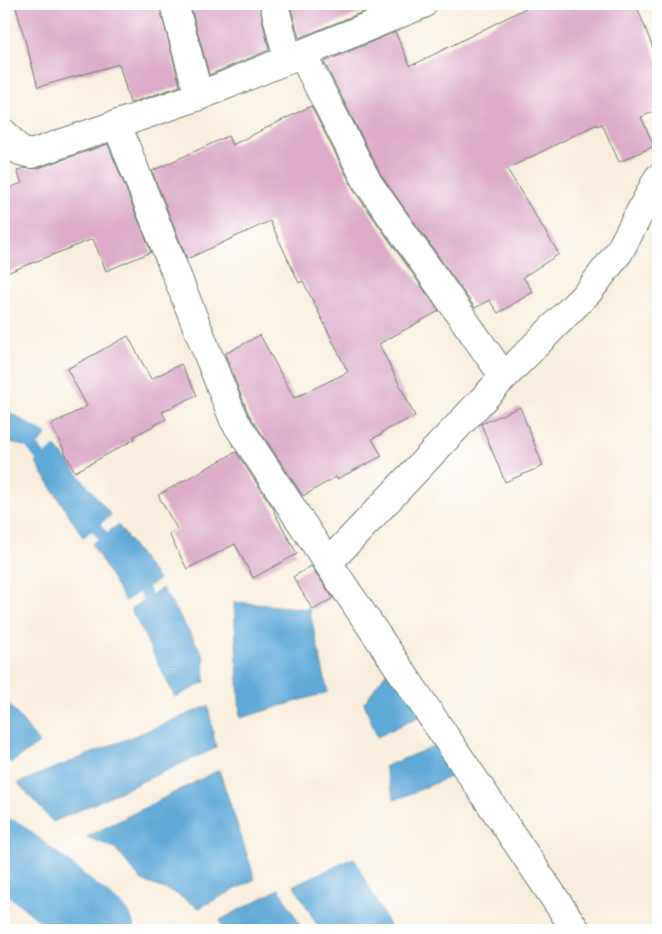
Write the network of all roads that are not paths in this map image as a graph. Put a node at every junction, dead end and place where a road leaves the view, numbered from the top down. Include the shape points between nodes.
1 (174, 4) edge
2 (274, 4) edge
3 (423, 4) edge
4 (295, 57) junction
5 (199, 96) junction
6 (117, 125) junction
7 (4, 133) edge
8 (658, 178) edge
9 (504, 376) junction
10 (328, 563) junction
11 (576, 930) edge

1 - 5 street
2 - 4 street
3 - 4 street
4 - 5 street
4 - 9 street via 368,183
5 - 6 street
6 - 7 street via 31,154 20,151
6 - 10 street via 234,420
8 - 9 street via 613,260 589,290
9 - 10 street
10 - 11 street

